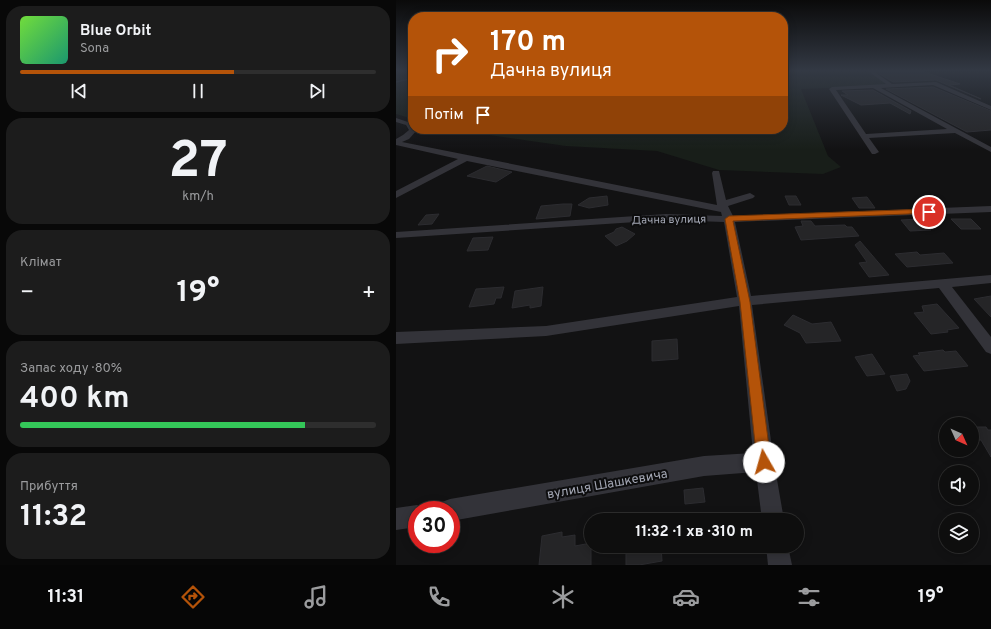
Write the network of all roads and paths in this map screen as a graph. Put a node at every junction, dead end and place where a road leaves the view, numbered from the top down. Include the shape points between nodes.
1 (838, 97) edge
2 (893, 97) edge
3 (967, 97) edge
4 (991, 108) edge
5 (396, 120) edge
6 (408, 124) edge
7 (955, 131) junction
8 (409, 134) edge
9 (864, 136) junction
10 (396, 142) edge
11 (991, 150) edge
12 (875, 152) dead end
13 (466, 158) junction
14 (456, 164) junction
15 (475, 167) dead end
16 (516, 173) dead end
17 (716, 174) dead end
18 (396, 195) edge
19 (750, 196) dead end
20 (991, 209) edge
21 (723, 213) junction
22 (396, 235) edge
23 (991, 279) edge
24 (943, 284) junction
25 (745, 302) junction
26 (396, 338) edge
27 (991, 348) edge
28 (764, 462) junction
29 (460, 508) edge
30 (772, 513) edge
31 (408, 517) edge
32 (396, 519) edge
33 (778, 553) edge
34 (780, 565) edge

1 - 9 street
2 - 7 street
3 - 4 street
5 - 6 street
7 - 9 street
7 - 11 street
8 - 10 street
9 - 12 street
10 - 13 street
13 - 14 street
13 - 21 street
14 - 15 street
14 - 18 street
16 - 21 street
17 - 21 street
19 - 21 street
20 - 21 street, Дачна вулиця
21 - 22 street, Дачна вулиця
21 - 25 street
23 - 24 street
24 - 25 street
24 - 27 street
25 - 26 street via 721,303 546,331
25 - 28 street
28 - 29 street, вулиця Шашкевича via 704,466
28 - 30 street
31 - 32 street
33 - 34 street

